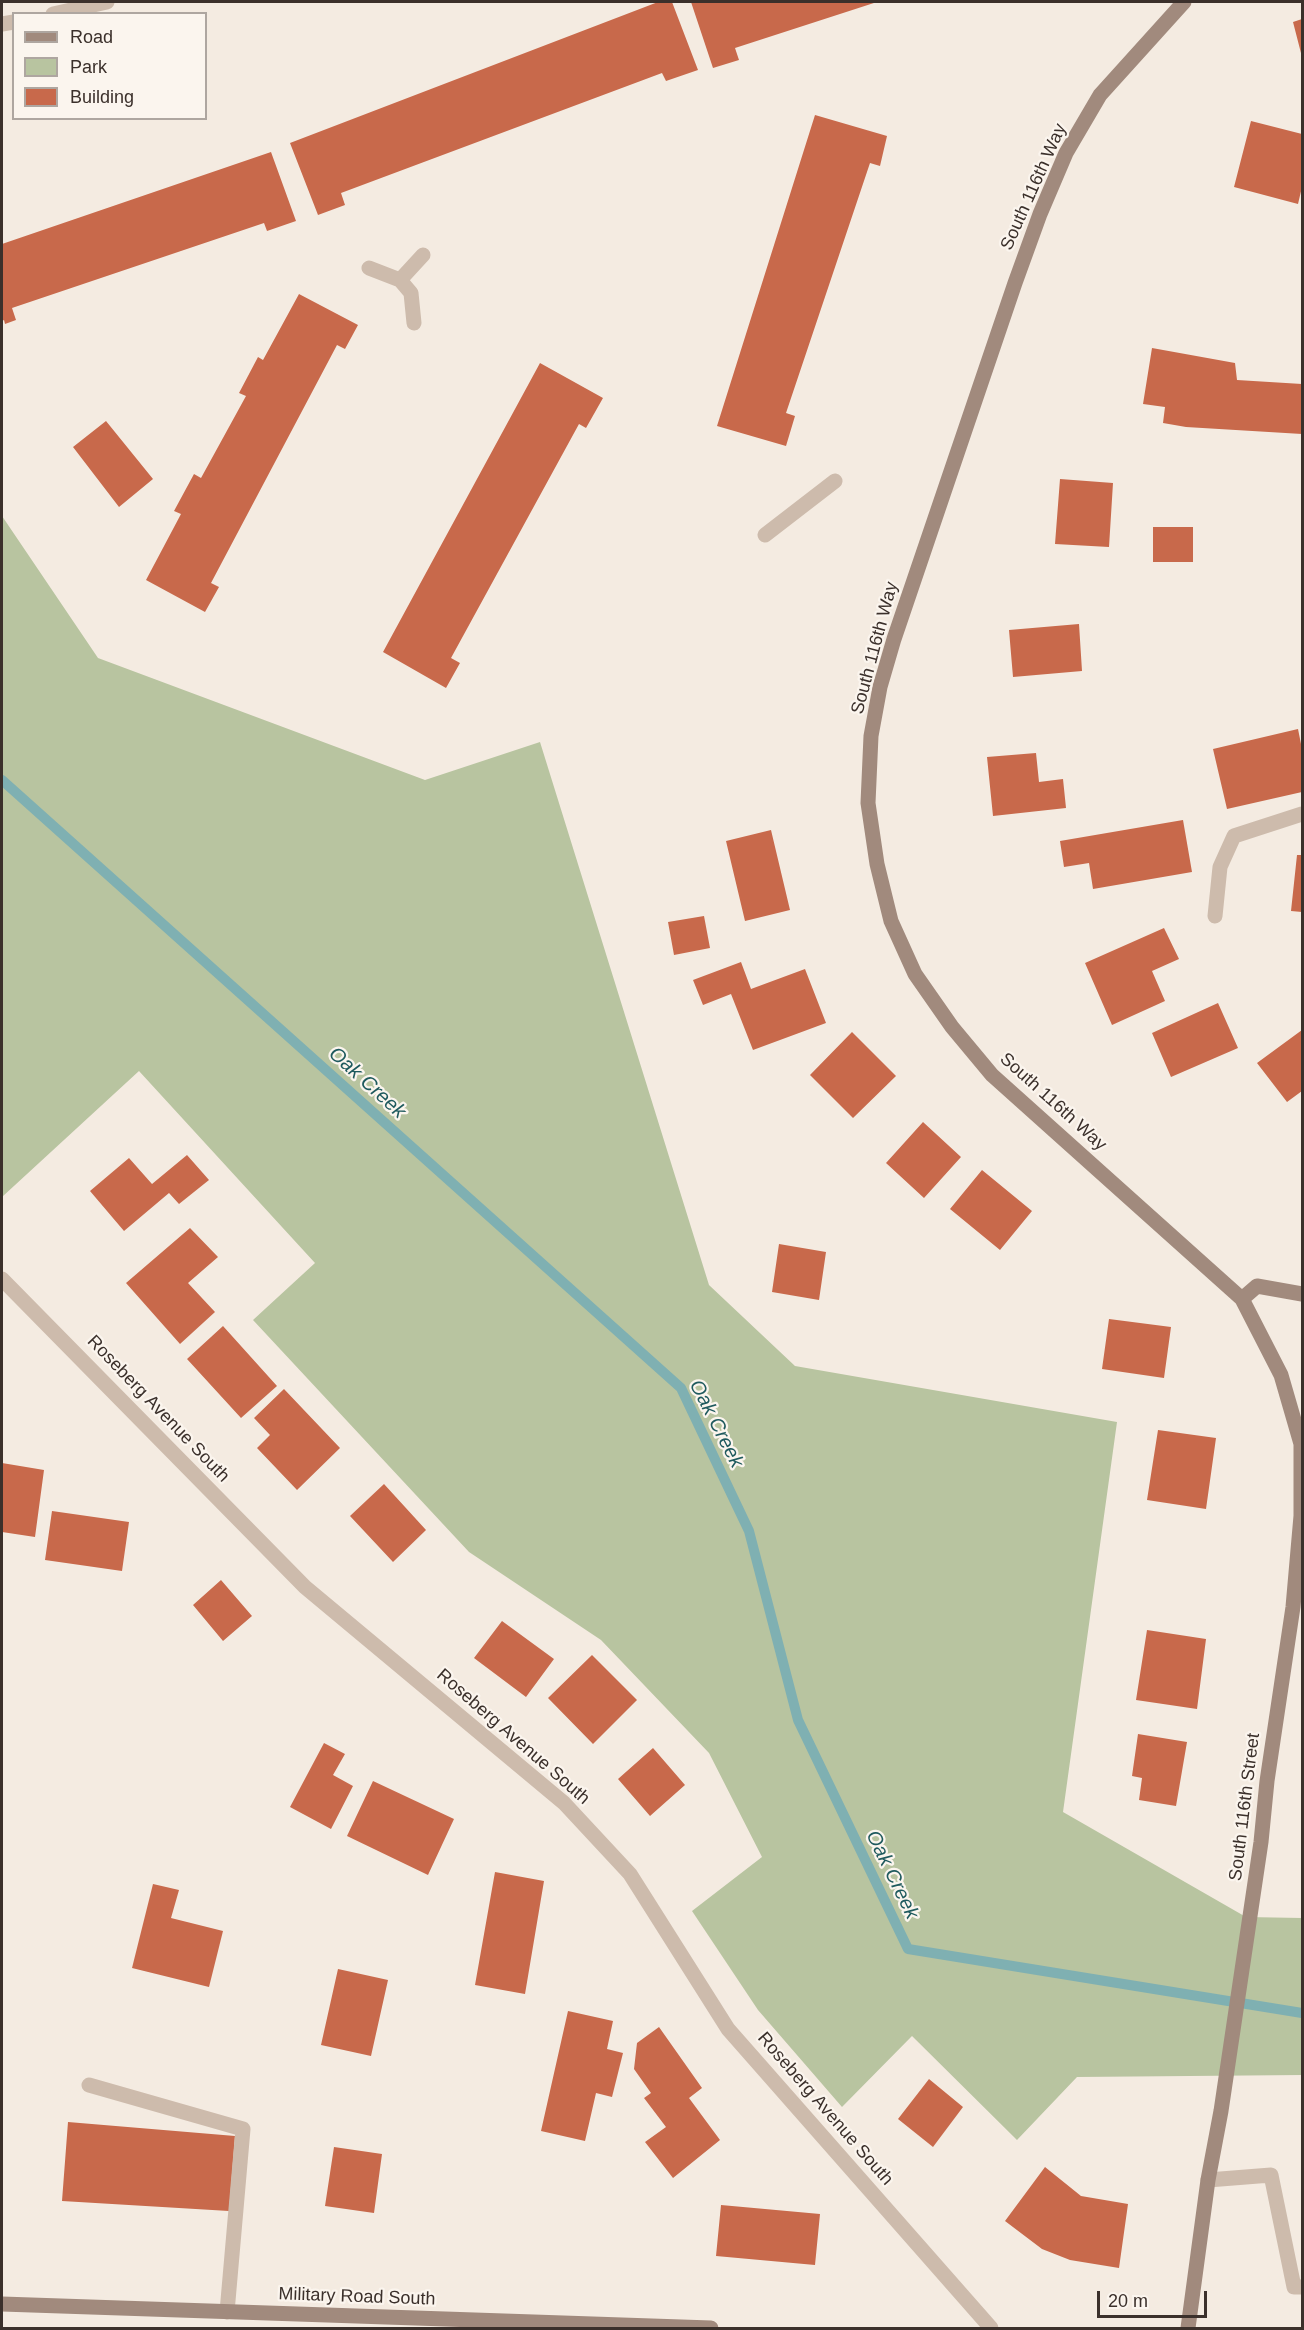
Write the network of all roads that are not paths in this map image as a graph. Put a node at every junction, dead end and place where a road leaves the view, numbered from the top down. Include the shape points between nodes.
1 (107, 2) edge
2 (1184, 2) edge
3 (62, 12) edge
4 (423, 255) dead end
5 (369, 268) dead end
6 (400, 279) junction
7 (414, 322) dead end
8 (835, 481) dead end
9 (765, 535) dead end
10 (1302, 814) edge
11 (1215, 916) dead end
12 (2, 1279) edge
13 (1302, 1294) edge
14 (1242, 1299) junction
15 (1301, 1442) edge
16 (89, 2085) dead end
17 (1208, 2180) junction
18 (1302, 2287) edge
19 (2, 2304) edge
20 (227, 2312) junction
21 (711, 2328) edge
22 (991, 2328) edge
23 (1188, 2328) edge

1 - 3 street
2 - 14 street, South 116th Way via 1100,95 1066,153 1040,214 894,639 871,736 868,803 891,921 915,974 952,1027 992,1075
4 - 6 street
5 - 6 street
6 - 7 street via 411,292
8 - 9 street
10 - 11 street via 1234,836 1220,867
12 - 22 street, Roseberg Avenue South via 305,1587 564,1803 630,1874 728,2029
13 - 14 street via 1257,1286
14 - 15 street, South 116th Street via 1281,1375
15 - 17 street, South 116th Street via 1301,1516 1293,1607
16 - 20 street via 243,2129
17 - 18 street via 1271,2175 1294,2287
17 - 23 street, South 116th Street
19 - 20 street, Military Road South
20 - 21 street, Military Road South

